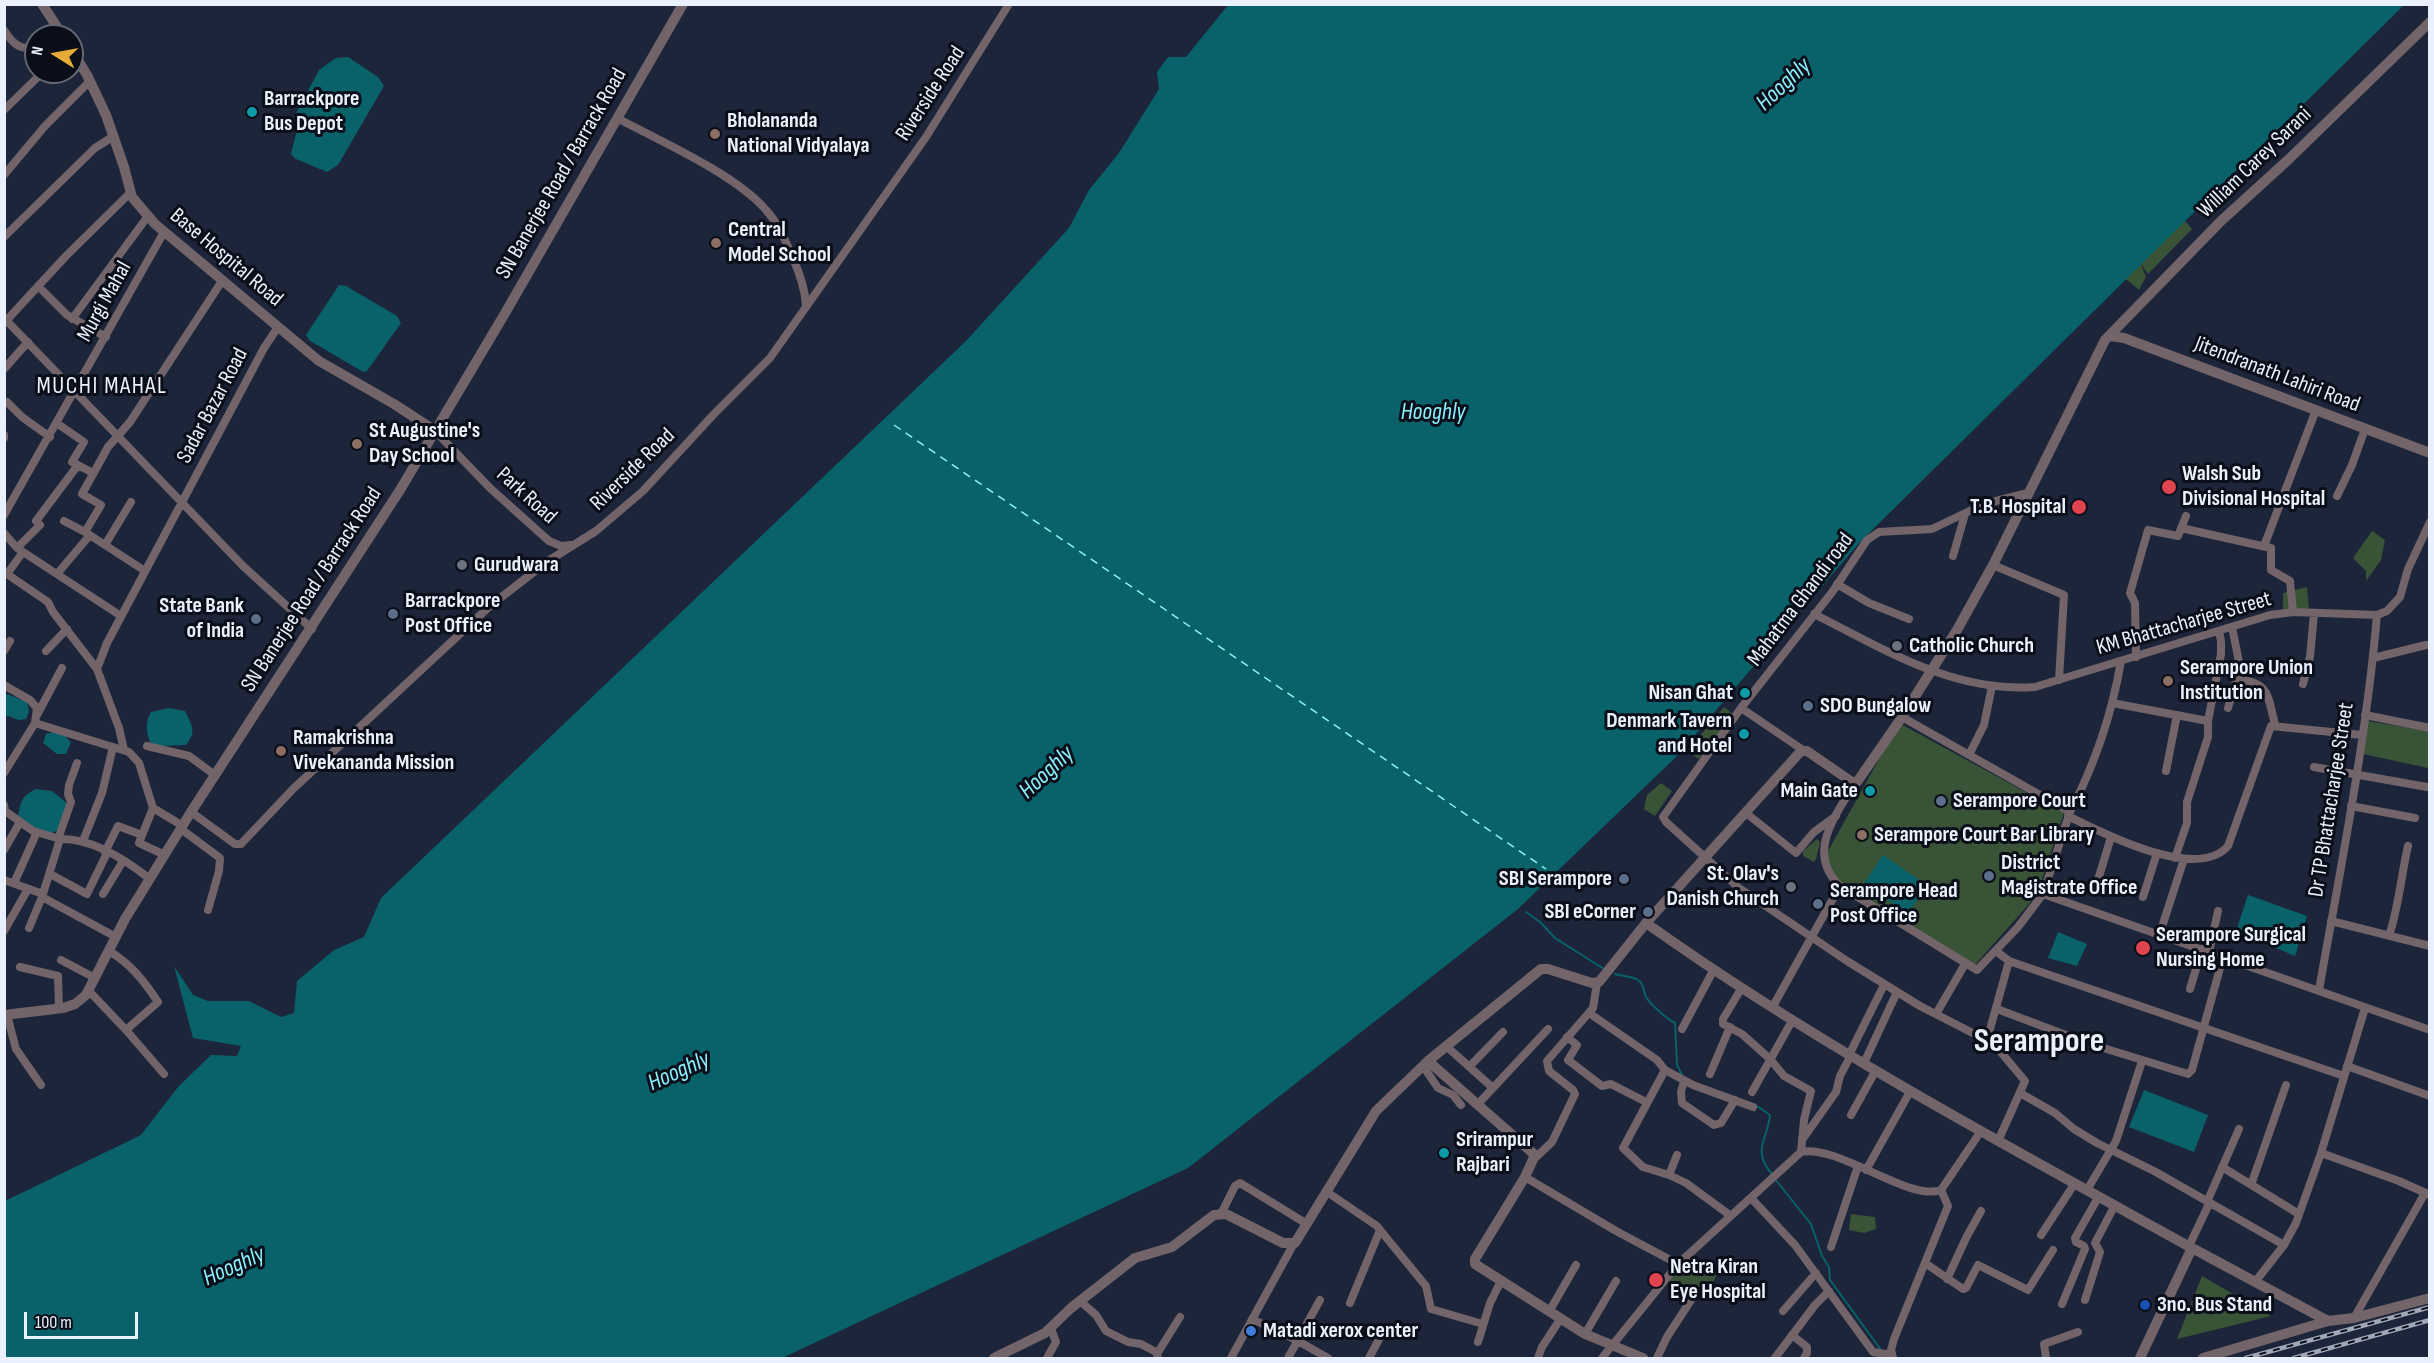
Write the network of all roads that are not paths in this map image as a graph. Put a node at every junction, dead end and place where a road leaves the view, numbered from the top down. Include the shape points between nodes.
1 (42, 4) edge
2 (683, 4) edge
3 (1009, 4) edge
4 (2430, 22) edge
5 (54, 24) edge
6 (4, 30) edge
7 (24, 47) edge
8 (84, 71) edge
9 (90, 81) junction
10 (31, 84) edge
11 (4, 110) edge
12 (617, 118) junction
13 (114, 136) junction
14 (4, 175) edge
15 (131, 192) junction
16 (148, 216) junction
17 (164, 232) junction
18 (4, 237) edge
19 (222, 281) junction
20 (38, 286) junction
21 (806, 307) junction
22 (72, 319) junction
23 (5, 320) edge
24 (278, 327) junction
25 (2110, 336) junction
26 (106, 337) junction
27 (28, 342) junction
28 (4, 369) edge
29 (76, 392) junction
30 (8, 402) dead end
31 (2316, 410) junction
32 (58, 423) junction
33 (2365, 429) junction
34 (434, 430) junction
35 (118, 436) junction
36 (50, 438) junction
37 (2430, 453) edge
38 (78, 465) junction
39 (93, 473) junction
40 (2028, 493) junction
41 (2337, 496) dead end
42 (131, 502) dead end
43 (181, 502) junction
44 (1965, 514) junction
45 (4, 515) edge
46 (2186, 516) dead end
47 (64, 521) dead end
48 (2430, 522) edge
49 (2181, 528) junction
50 (4, 533) edge
51 (87, 533) junction
52 (549, 541) junction
53 (577, 543) junction
54 (105, 545) junction
55 (2264, 546) junction
56 (20, 550) junction
57 (1953, 556) dead end
58 (548, 561) junction
59 (1993, 565) junction
60 (145, 571) junction
61 (6, 573) edge
62 (57, 574) junction
63 (1837, 584) junction
64 (2293, 612) junction
65 (1814, 614) junction
66 (2314, 614) junction
67 (2377, 615) junction
68 (121, 616) junction
69 (1909, 619) dead end
70 (2232, 627) junction
71 (67, 629) junction
72 (312, 629) junction
73 (2218, 631) junction
74 (10, 641) dead end
75 (2426, 645) dead end
76 (4, 651) edge
77 (46, 651) dead end
78 (2136, 657) junction
79 (2373, 658) junction
80 (2121, 661) junction
81 (62, 668) dead end
82 (97, 669) junction
83 (1931, 672) junction
84 (2059, 680) junction
85 (2237, 680) junction
86 (2303, 684) dead end
87 (1992, 686) junction
88 (6, 689) edge
89 (2112, 704) junction
90 (1741, 708) junction
91 (2229, 708) dead end
92 (2177, 715) junction
93 (2365, 715) junction
94 (1902, 717) junction
95 (35, 720) junction
96 (2208, 721) junction
97 (2275, 724) junction
98 (2430, 728) edge
99 (2362, 735) junction
100 (147, 746) dead end
101 (113, 747) junction
102 (123, 750) junction
103 (1803, 750) junction
104 (1969, 755) junction
105 (77, 763) dead end
106 (2314, 767) dead end
107 (2166, 771) dead end
108 (4, 772) edge
109 (2356, 774) junction
110 (216, 775) junction
111 (1855, 783) junction
112 (2427, 787) dead end
113 (4, 805) edge
114 (2351, 806) junction
115 (153, 808) junction
116 (191, 812) junction
117 (1746, 813) junction
118 (2069, 814) junction
119 (1836, 816) junction
120 (2415, 818) dead end
121 (20, 822) junction
122 (182, 828) junction
123 (37, 832) junction
124 (142, 836) junction
125 (2111, 837) junction
126 (59, 839) junction
127 (83, 841) junction
128 (2408, 846) dead end
129 (4, 850) edge
130 (106, 852) junction
131 (2157, 853) junction
132 (165, 855) junction
133 (1707, 858) junction
134 (2179, 859) junction
135 (123, 861) junction
136 (50, 874) junction
137 (150, 879) junction
138 (4, 880) edge
139 (2098, 880) dead end
140 (14, 883) junction
141 (1840, 886) junction
142 (28, 889) junction
143 (103, 894) dead end
144 (2043, 894) junction
145 (43, 896) junction
146 (2143, 897) dead end
147 (208, 910) dead end
148 (2218, 911) dead end
149 (2331, 921) junction
150 (1646, 923) junction
151 (29, 928) dead end
152 (4, 931) edge
153 (2159, 936) junction
154 (2389, 936) junction
155 (116, 937) junction
156 (1812, 937) junction
157 (2430, 946) edge
158 (2205, 950) junction
159 (109, 951) junction
160 (1996, 951) junction
161 (2223, 957) junction
162 (61, 960) dead end
163 (2008, 961) junction
164 (1965, 964) junction
165 (20, 968) dead end
166 (1713, 971) junction
167 (95, 978) junction
168 (1597, 982) junction
169 (1884, 985) junction
170 (2190, 988) dead end
171 (1741, 989) junction
172 (88, 990) junction
173 (2319, 990) junction
174 (1898, 993) junction
175 (1772, 1008) junction
176 (2365, 1008) junction
177 (58, 1009) junction
178 (1997, 1009) junction
179 (1589, 1013) junction
180 (1936, 1014) junction
181 (6, 1015) edge
182 (1792, 1021) junction
183 (1730, 1028) junction
184 (1548, 1029) dead end
185 (1682, 1029) dead end
186 (2203, 1029) junction
187 (126, 1030) junction
188 (2430, 1030) edge
189 (1503, 1032) dead end
190 (1567, 1037) junction
191 (1988, 1040) junction
192 (1446, 1046) junction
193 (1850, 1055) junction
194 (1770, 1059) junction
195 (2142, 1060) junction
196 (1425, 1063) junction
197 (1864, 1063) junction
198 (2347, 1066) junction
199 (1470, 1067) junction
200 (1665, 1070) junction
201 (1876, 1070) junction
202 (164, 1074) dead end
203 (1710, 1074) dead end
204 (2344, 1076) junction
205 (1684, 1081) junction
206 (40, 1085) dead end
207 (2286, 1085) dead end
208 (1493, 1088) junction
209 (1911, 1090) junction
210 (1752, 1092) dead end
211 (2020, 1093) junction
212 (2430, 1096) edge
213 (1735, 1100) junction
214 (1646, 1102) junction
215 (1478, 1104) junction
216 (1461, 1105) dead end
217 (1753, 1107) dead end
218 (1851, 1115) dead end
219 (2239, 1129) dead end
220 (1981, 1131) junction
221 (1802, 1141) junction
222 (1998, 1141) junction
223 (2110, 1150) junction
224 (1801, 1152) junction
225 (2321, 1153) junction
226 (1677, 1155) dead end
227 (1535, 1158) junction
228 (2222, 1167) junction
229 (1862, 1168) junction
230 (1669, 1175) junction
231 (1525, 1177) junction
232 (2075, 1183) junction
233 (2251, 1185) junction
234 (1941, 1190) junction
235 (2087, 1190) junction
236 (1327, 1192) junction
237 (2427, 1194) edge
238 (2099, 1196) junction
239 (1751, 1198) junction
240 (2208, 1203) junction
241 (2115, 1205) junction
242 (1981, 1211) dead end
243 (1221, 1214) junction
244 (2299, 1214) junction
245 (1731, 1216) junction
246 (1307, 1224) junction
247 (1380, 1230) junction
248 (2041, 1235) dead end
249 (1293, 1245) junction
250 (2284, 1245) junction
251 (1832, 1247) dead end
252 (2191, 1247) junction
253 (2053, 1250) dead end
254 (1924, 1263) junction
255 (1678, 1264) junction
256 (1576, 1266) dead end
257 (1815, 1273) junction
258 (1947, 1280) junction
259 (1501, 1281) junction
260 (1616, 1281) dead end
261 (2255, 1282) junction
262 (1829, 1291) junction
263 (1693, 1297) dead end
264 (2430, 1298) edge
265 (2085, 1299) dead end
266 (1320, 1300) dead end
267 (1080, 1301) junction
268 (1350, 1303) dead end
269 (2062, 1304) dead end
270 (1550, 1310) junction
271 (1783, 1311) dead end
272 (1180, 1317) dead end
273 (1561, 1318) junction
274 (2354, 1318) junction
275 (1252, 1319) junction
276 (2328, 1321) junction
277 (1483, 1324) junction
278 (1051, 1329) junction
279 (1405, 1329) dead end
280 (2078, 1332) dead end
281 (1585, 1334) junction
282 (1792, 1335) junction
283 (1297, 1341) junction
284 (1478, 1342) dead end
285 (1612, 1345) junction
286 (1158, 1356) edge
287 (1892, 1357) edge
288 (994, 1359) edge
289 (1047, 1359) edge
290 (1231, 1359) edge
291 (1288, 1359) edge
292 (1328, 1359) edge
293 (1368, 1359) edge
294 (1538, 1359) edge
295 (1602, 1359) edge
296 (1643, 1359) edge
297 (1657, 1359) edge
298 (1775, 1359) edge
299 (1804, 1359) edge
300 (2046, 1359) edge
301 (2140, 1359) edge
302 (2203, 1359) edge

1 - 5 street
2 - 12 street, SN Banerjee Road / Barrack Road
3 - 21 street, Riverside Road via 926,137
4 - 25 street, William Carey Sarani via 2213,230
6 - 7 street via 12,43
8 - 9 street, Base Hospital Road
9 - 13 street, Base Hospital Road
9 - 14 street
10 - 11 street
12 - 21 street via 706,165 762,205 794,260 803,282
12 - 34 street, SN Banerjee Road / Barrack Road
13 - 15 street, Base Hospital Road
13 - 18 street via 95,148
15 - 16 street, Base Hospital Road
15 - 20 street
16 - 17 street, Base Hospital Road
16 - 22 street
17 - 19 street, Base Hospital Road
17 - 26 street, Murgi Mahal
19 - 24 street, Base Hospital Road
19 - 35 street
20 - 22 street
20 - 23 street
21 - 53 street, Riverside Road via 770,358 643,491
22 - 26 street
23 - 27 street, Sadar Bazar Road
24 - 34 street, Base Hospital Road via 319,361
24 - 43 street, Sadar Bazar Road
25 - 31 street, Jitendranath Lahiri Road
25 - 40 street, William Carey Sarani
26 - 29 street, Murgi Mahal
27 - 28 street
27 - 29 street, Sadar Bazar Road
29 - 32 street, Murgi Mahal
29 - 35 street, Sadar Bazar Road
30 - 36 street
31 - 33 street, Jitendranath Lahiri Road
31 - 55 street
32 - 36 street, Murgi Mahal
32 - 38 street via 84,442 72,462
33 - 37 street, Jitendranath Lahiri Road
33 - 41 street
34 - 52 street, Park Road
34 - 72 street, SN Banerjee Road / Barrack Road
35 - 39 street
35 - 43 street, Sadar Bazar Road
36 - 45 street, Murgi Mahal
38 - 39 street
38 - 56 street via 36,521 40,525
39 - 51 street via 82,494 101,505
40 - 44 street, Mahatma Ghandi road via 1994,501
40 - 59 street, William Carey Sarani
42 - 54 street
43 - 60 street, Sadar Bazar Road
43 - 72 street, Sadar Bazar Road
44 - 57 street
44 - 63 street, Mahatma Ghandi road via 1932,529 1874,535
46 - 49 street
47 - 51 street
48 - 67 street via 2400,597 2387,611
49 - 55 street
49 - 78 street via 2178,536 2148,530 2130,593 2135,603
50 - 56 street
51 - 54 street
51 - 62 street
52 - 53 street, Park Road via 563,546
52 - 58 street
53 - 58 street, Riverside Road
54 - 60 street
55 - 64 street via 2271,550 2271,570 2290,581
56 - 61 street
56 - 62 street
58 - 116 street, Riverside Road via 490,606 293,789 241,844 235,844
59 - 83 street, William Carey Sarani
59 - 84 street via 2064,595
60 - 68 street, Sadar Bazar Road
61 - 71 street via 48,602
62 - 68 street
63 - 65 street, Mahatma Ghandi road
63 - 69 street via 1869,603
64 - 66 street, KM Bhattacharjee Street
64 - 70 street, KM Bhattacharjee Street
65 - 83 street, KM Bhattacharjee Street
65 - 90 street, Mahatma Ghandi road
66 - 67 street, KM Bhattacharjee Street
66 - 86 street
67 - 79 street, Dr TP Bhattacharjee Street
68 - 82 street, Sadar Bazar Road
70 - 73 street, KM Bhattacharjee Street
70 - 85 street via 2240,663
71 - 77 street
71 - 82 street
72 - 110 street, SN Banerjee Road / Barrack Road
73 - 78 street, KM Bhattacharjee Street
73 - 96 street via 2220,654
74 - 76 street
75 - 79 street
78 - 80 street, KM Bhattacharjee Street
79 - 93 street, Dr TP Bhattacharjee Street
80 - 84 street, KM Bhattacharjee Street
80 - 89 street
81 - 95 street
82 - 102 street
83 - 87 street, KM Bhattacharjee Street
83 - 94 street, William Carey Sarani
84 - 87 street, KM Bhattacharjee Street via 2014,689
85 - 91 street
85 - 97 street via 2263,687
87 - 104 street via 1984,724
88 - 95 street via 30,700 37,708
89 - 92 street
89 - 118 street via 2092,767
90 - 103 street
90 - 133 street, Mahatma Ghandi road via 1664,813 1663,818
92 - 96 street
92 - 107 street
93 - 98 street
93 - 99 street, Dr TP Bhattacharjee Street
94 - 104 street
94 - 111 street, William Carey Sarani
95 - 101 street
95 - 108 street
96 - 134 street via 2208,737 2187,802
97 - 99 street
97 - 134 street via 2268,730 2228,846 2212,856
99 - 109 street, Dr TP Bhattacharjee Street
100 - 110 street via 189,756
101 - 102 street
101 - 127 street via 102,793
102 - 115 street via 140,763
103 - 111 street
103 - 117 street
104 - 118 street
105 - 126 street via 69,785 71,802
106 - 109 street
109 - 112 street
109 - 114 street, Dr TP Bhattacharjee Street
110 - 116 street, SN Banerjee Road / Barrack Road
111 - 119 street
113 - 121 street via 5,811
114 - 120 street
114 - 149 street, Dr TP Bhattacharjee Street
115 - 122 street
115 - 124 street
116 - 122 street, SN Banerjee Road / Barrack Road
117 - 119 street via 1796,853 1814,832
117 - 133 street
118 - 125 street
118 - 144 street
119 - 141 street via 1823,854 1828,871
121 - 123 street
121 - 129 street
122 - 132 street, SN Banerjee Road / Barrack Road
122 - 147 street via 220,858
123 - 126 street
123 - 140 street
124 - 130 street via 118,826
124 - 132 street via 139,843
125 - 131 street
125 - 139 street
126 - 127 street
126 - 136 street
127 - 130 street
128 - 154 street
130 - 135 street
130 - 136 street via 87,894
131 - 134 street
131 - 146 street
132 - 137 street, SN Banerjee Road / Barrack Road
133 - 150 street
133 - 156 street via 1739,888
134 - 153 street
135 - 137 street
135 - 143 street
136 - 145 street
137 - 155 street, SN Banerjee Road / Barrack Road
138 - 140 street
140 - 142 street
141 - 156 street
141 - 164 street
142 - 145 street
142 - 152 street
144 - 153 street
144 - 160 street
145 - 151 street
145 - 155 street
148 - 158 street
149 - 154 street
149 - 173 street, Dr TP Bhattacharjee Street
150 - 166 street
150 - 168 street
153 - 158 street
154 - 157 street
155 - 159 street, SN Banerjee Road / Barrack Road
156 - 169 street
156 - 175 street
158 - 161 street
158 - 170 street
159 - 167 street, SN Banerjee Road / Barrack Road
159 - 187 street via 140,976 158,1002
160 - 163 street
160 - 164 street via 1977,970
161 - 173 street
161 - 186 street
162 - 167 street
163 - 178 street
163 - 186 street
164 - 180 street
165 - 177 street via 58,976
166 - 171 street
166 - 185 street
167 - 172 street, SN Banerjee Road / Barrack Road
168 - 179 street via 1595,1003
168 - 192 street via 1541,969
169 - 174 street
169 - 193 street
171 - 175 street
171 - 183 street via 1722,1020
172 - 177 street, SN Banerjee Road / Barrack Road via 75,1004
172 - 187 street
173 - 176 street
174 - 180 street
174 - 197 street
175 - 182 street
176 - 188 street
176 - 198 street
177 - 181 street, SN Banerjee Road / Barrack Road
178 - 191 street
178 - 195 street
179 - 190 street
179 - 200 street via 1657,1060
180 - 191 street
181 - 206 street via 16,1048
182 - 193 street
182 - 194 street
183 - 194 street
183 - 203 street
184 - 208 street
186 - 195 street via 2190,1074
186 - 204 street
187 - 202 street
189 - 199 street
190 - 214 street via 1577,1045 1568,1060 1602,1086 1611,1084
190 - 227 street via 1546,1067 1573,1090 1574,1097 1552,1142
191 - 211 street via 2024,1077
192 - 196 street
192 - 199 street
193 - 197 street
193 - 221 street via 1836,1092
194 - 210 street
194 - 221 street via 1784,1076 1811,1090
195 - 223 street
196 - 215 street
196 - 216 street via 1437,1088 1453,1095
196 - 236 street via 1376,1112
197 - 201 street
198 - 204 street
198 - 212 street
199 - 208 street
200 - 205 street
200 - 214 street
201 - 209 street
201 - 218 street
204 - 225 street
205 - 213 street
205 - 213 street via 1682,1103 1714,1125 1721,1123
207 - 233 street
208 - 215 street
209 - 220 street
209 - 229 street
211 - 222 street
211 - 223 street
213 - 217 street
214 - 230 street via 1623,1148 1643,1167
215 - 227 street via 1532,1150
219 - 228 street
220 - 222 street
220 - 234 street
221 - 224 street
222 - 232 street
223 - 235 street
223 - 240 street
224 - 229 street via 1824,1153
224 - 239 street
225 - 237 street
225 - 244 street
226 - 230 street
227 - 231 street
228 - 233 street
228 - 240 street
229 - 234 street via 1928,1192
229 - 251 street
230 - 245 street
231 - 255 street
231 - 259 street via 1475,1262
232 - 235 street
232 - 248 street
233 - 244 street
234 - 254 street via 1948,1206
235 - 238 street
236 - 246 street
236 - 247 street
237 - 274 street
238 - 241 street
238 - 269 street via 2075,1238 2085,1249
239 - 245 street
239 - 257 street
240 - 250 street
240 - 252 street
241 - 252 street
241 - 265 street via 2095,1243 2100,1252
242 - 258 street
243 - 246 street via 1240,1183
243 - 249 street
243 - 267 street via 1211,1216 1172,1247 1135,1258
244 - 250 street
245 - 255 street
246 - 249 street
247 - 268 street
247 - 277 street via 1426,1286 1431,1309
249 - 275 street
250 - 261 street
252 - 261 street
252 - 301 street
253 - 258 street via 2028,1290 1978,1265 1964,1289
254 - 258 street
254 - 287 street via 1894,1339
255 - 285 street
256 - 270 street
257 - 262 street
257 - 271 street
259 - 270 street
259 - 277 street
260 - 281 street
261 - 276 street
262 - 282 street
262 - 287 street via 1873,1352
263 - 297 street
264 - 274 street
266 - 283 street
267 - 278 street
267 - 286 street via 1106,1331 1141,1344
270 - 273 street
272 - 286 street
273 - 281 street
273 - 294 street
274 - 276 street
275 - 283 street
275 - 290 street
276 - 302 street
277 - 284 street
278 - 288 street
278 - 289 street via 1056,1342
279 - 293 street via 1385,1328
280 - 300 street via 2043,1344
281 - 285 street
282 - 298 street
282 - 299 street via 1807,1347
283 - 291 street
283 - 292 street
285 - 295 street
285 - 296 street

